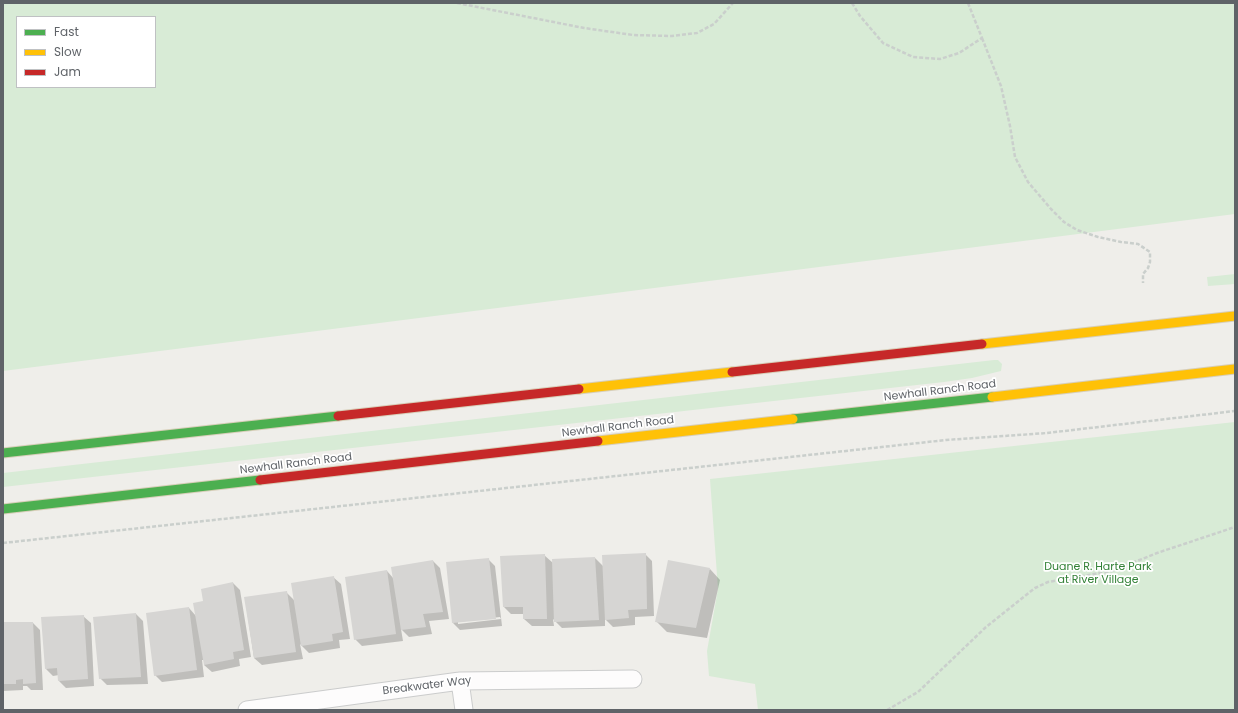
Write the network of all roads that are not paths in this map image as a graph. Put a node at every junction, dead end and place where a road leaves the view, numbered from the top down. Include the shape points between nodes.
1 (1235, 316) edge
2 (1235, 369) edge
3 (3, 453) edge
4 (3, 510) edge
5 (632, 679) dead end
6 (460, 681) junction
7 (247, 710) edge
8 (464, 710) edge

1 - 3 main road
2 - 4 main road, Newhall Ranch Road
5 - 6 street, Breakwater Way
6 - 7 street, Breakwater Way
6 - 8 street

